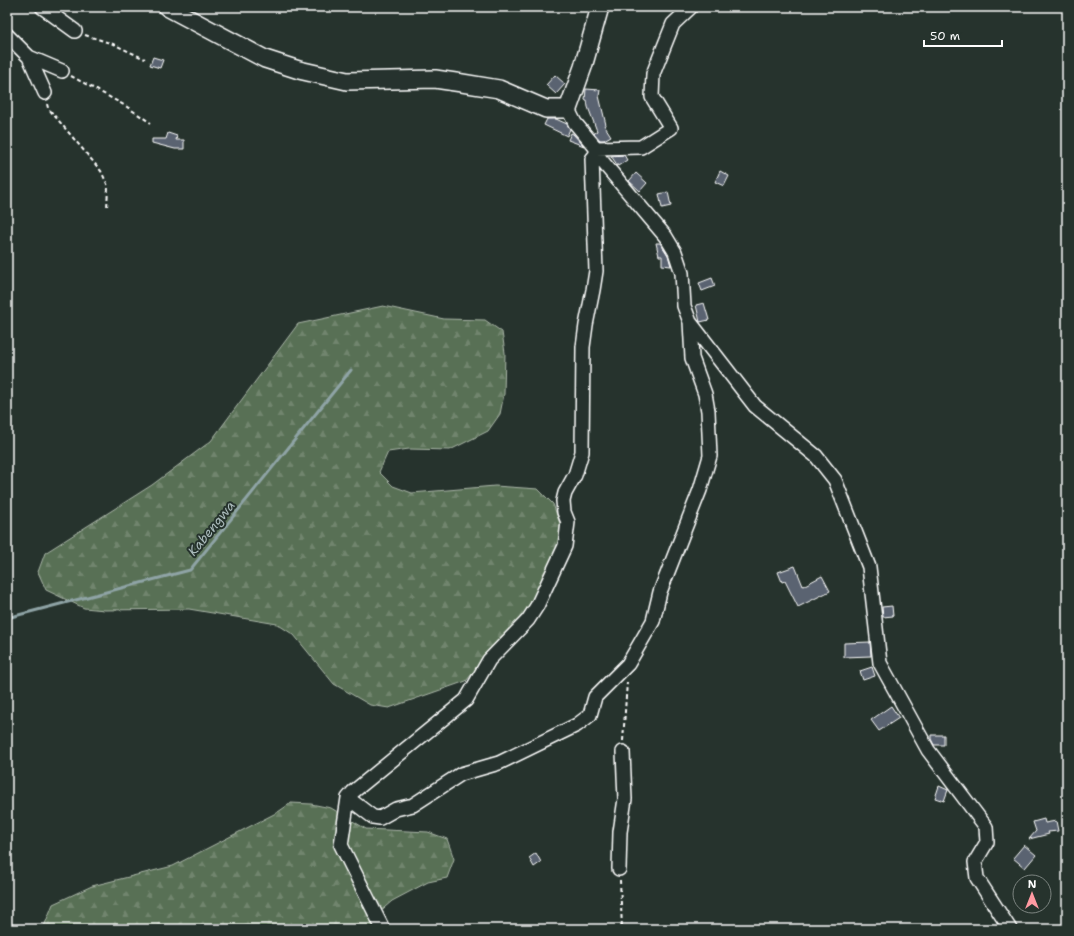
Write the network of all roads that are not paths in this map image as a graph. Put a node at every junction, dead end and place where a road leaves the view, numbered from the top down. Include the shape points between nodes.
1 (42, 7) edge
2 (167, 7) edge
3 (600, 7) edge
4 (691, 7) edge
5 (75, 31) road end
6 (7, 35) edge
7 (29, 57) junction
8 (62, 71) road end
9 (45, 93) road end
10 (568, 109) junction
11 (596, 151) junction
12 (690, 322) junction
13 (623, 752) road end
14 (348, 798) junction
15 (619, 869) road end
16 (383, 929) edge
17 (1010, 929) edge

1 - 5 street
2 - 10 main road via 266,58 299,70 347,81 435,79 499,90 546,109
3 - 10 main road via 583,68
4 - 11 street via 674,24 653,74 652,97 671,128 641,147
6 - 7 street
7 - 8 street
7 - 9 street
10 - 11 street via 575,124
11 - 12 street via 666,237 682,273 684,306
11 - 14 street via 592,159 596,271 583,347 582,452 563,501 568,522 565,546 537,606 528,620 489,660 466,700
12 - 14 street via 692,358 705,394 708,411 710,456 700,490 660,592 653,621 628,664 595,697 590,715 577,725 499,763 461,774 413,805 396,809 380,818 373,817
12 - 17 street via 755,406 816,456 835,480 869,567 880,663 928,750 986,827 987,842 975,862 977,878
13 - 15 street via 625,799 620,832
14 - 16 street via 341,845

